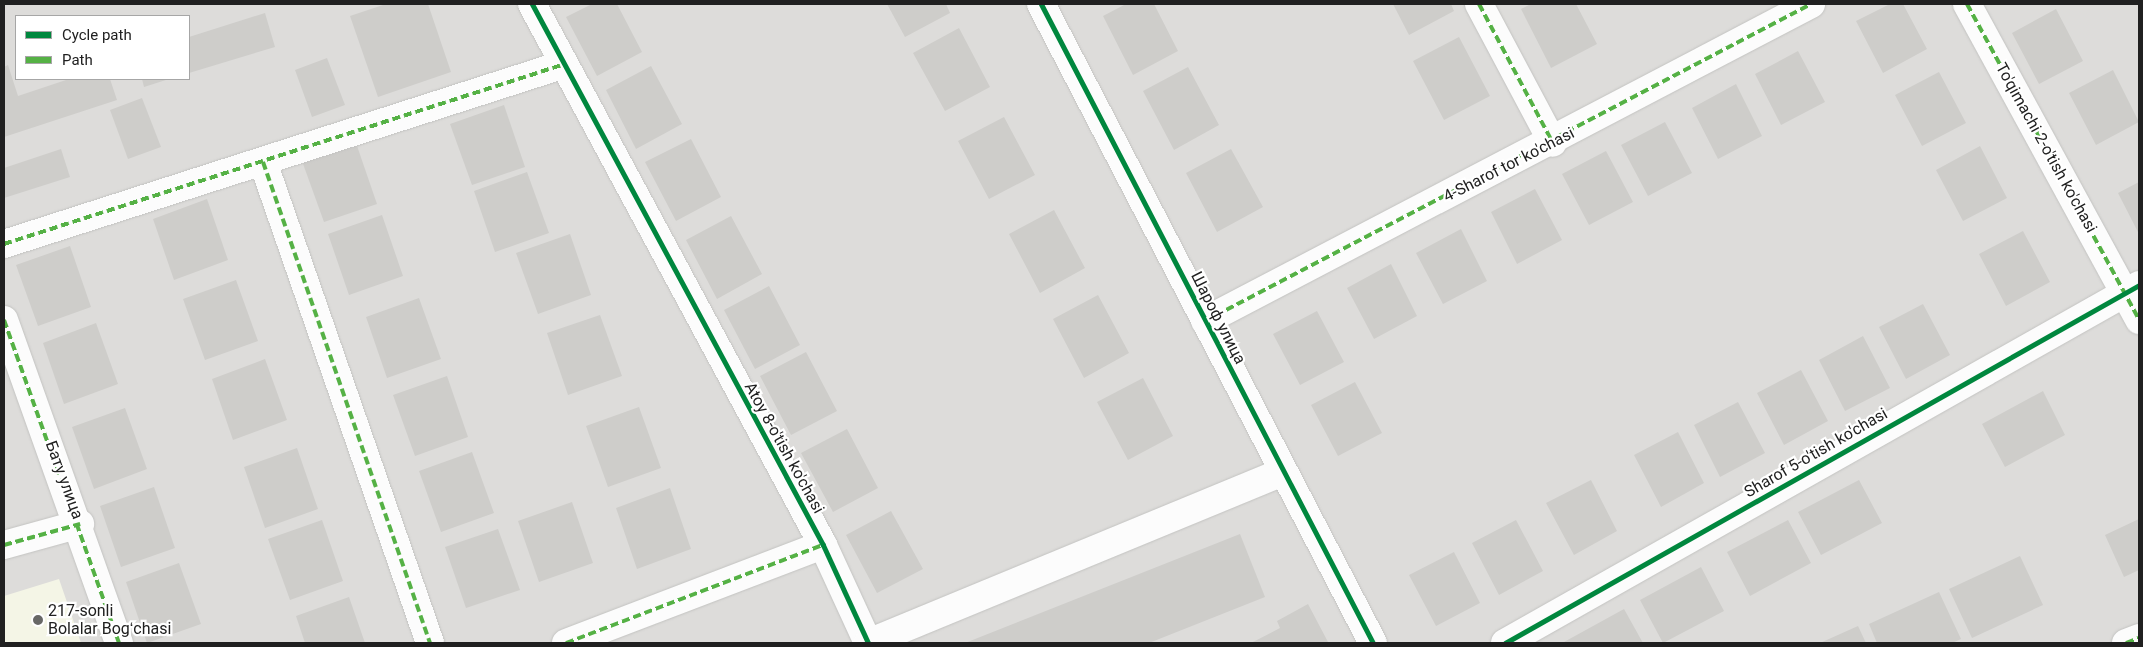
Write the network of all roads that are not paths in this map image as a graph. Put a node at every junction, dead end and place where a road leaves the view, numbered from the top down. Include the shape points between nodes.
1 (532, 4) edge
2 (1041, 4) edge
3 (1479, 4) edge
4 (1811, 4) edge
5 (1967, 4) edge
6 (562, 65) junction
7 (1553, 143) junction
8 (263, 162) junction
9 (4, 244) edge
10 (2132, 288) edge
11 (4, 320) edge
12 (2139, 320) edge
13 (1205, 321) junction
14 (1283, 472) junction
15 (80, 524) junction
16 (4, 545) edge
17 (822, 545) junction
18 (2139, 638) edge
19 (119, 643) edge
20 (430, 643) edge
21 (566, 643) edge
22 (868, 643) edge
23 (1373, 643) edge
24 (1505, 643) edge
25 (2126, 643) edge

1 - 6 street, Atoy 8-o'tish ko'chasi
2 - 13 street, Шароф улица
3 - 7 street
4 - 7 street, 4-Sharof tor ko'chasi
5 - 10 street, To'qimachi 2-o'tish ko'chasi
6 - 8 street
6 - 17 street, Atoy 8-o'tish ko'chasi
7 - 13 street, 4-Sharof tor ko'chasi
8 - 9 street
8 - 20 street
10 - 12 street, To'qimachi 2-o'tish ko'chasi
10 - 24 street, Sharof 5-o'tish ko'chasi
11 - 15 street, Бату улица
13 - 14 street, Шароф улица
14 - 22 street
14 - 23 street, Шароф улица
15 - 16 street
15 - 19 street, Бату улица
17 - 21 street
17 - 22 street, Atoy 8-o'tish ko'chasi
18 - 25 street

